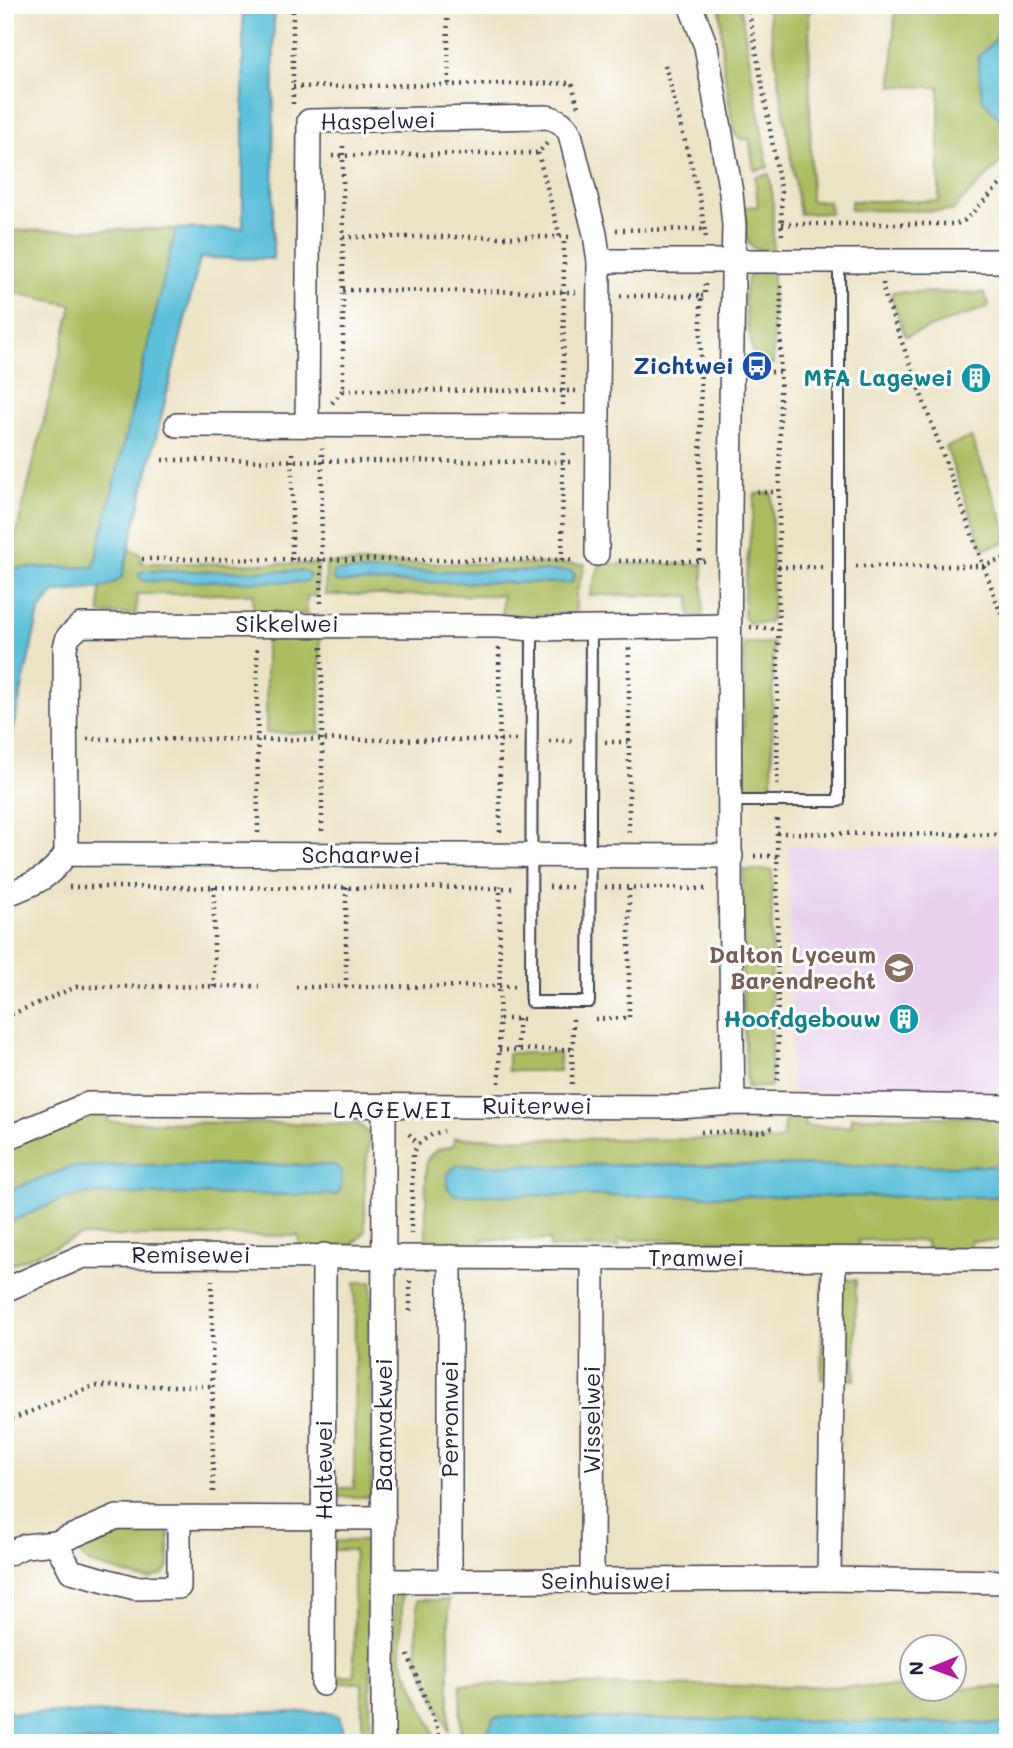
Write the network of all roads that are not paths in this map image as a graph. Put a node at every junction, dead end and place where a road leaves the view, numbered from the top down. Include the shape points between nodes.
1 (690, 5) edge
2 (709, 5) edge
3 (706, 46) junction
4 (1008, 242) edge
5 (733, 260) junction
6 (600, 261) junction
7 (839, 261) junction
8 (999, 261) edge
9 (177, 425) dead end
10 (314, 425) junction
11 (597, 426) junction
12 (598, 558) road end
13 (729, 626) junction
14 (532, 629) junction
15 (591, 629) junction
16 (730, 802) junction
17 (66, 854) junction
18 (531, 855) junction
19 (590, 855) junction
20 (730, 856) junction
21 (5, 895) edge
22 (733, 1103) junction
23 (384, 1107) junction
24 (1008, 1107) edge
25 (5, 1139) edge
26 (324, 1255) junction
27 (384, 1255) junction
28 (450, 1257) junction
29 (593, 1258) junction
30 (834, 1259) junction
31 (1008, 1259) edge
32 (5, 1290) edge
33 (179, 1517) junction
34 (384, 1518) junction
35 (324, 1519) junction
36 (56, 1544) junction
37 (5, 1555) edge
38 (829, 1579) junction
39 (384, 1581) junction
40 (450, 1581) junction
41 (592, 1582) junction
42 (1008, 1582) edge
43 (323, 1684) dead end
44 (383, 1743) edge

1 - 3 street
2 - 3 street
3 - 5 street via 731,193
4 - 8 street
5 - 6 street
5 - 7 street
5 - 13 street
6 - 10 street, Haspelwei via 565,125 547,117 309,121
6 - 11 street
7 - 8 street
7 - 16 lane via 839,801
9 - 10 street
10 - 11 street
11 - 12 street
13 - 15 street, Sikkelwei
13 - 16 street
14 - 15 street, Sikkelwei
14 - 17 street, Sikkelwei via 81,625 65,647
14 - 18 lane
15 - 19 lane
16 - 20 street
17 - 18 street, Schaarwei
17 - 21 street via 43,880
18 - 19 street, Schaarwei
18 - 19 lane via 531,1002 589,1002
19 - 20 street, Schaarwei
20 - 22 street
22 - 23 street, Ruiterwei
22 - 24 street, Ruiterwei
23 - 25 street, Ruiterwei via 88,1104
23 - 27 street, Baanvakwei
26 - 27 street, Remisewei
26 - 32 street, Remisewei via 83,1256
26 - 35 street, Haltewei
27 - 28 street, Tramwei
27 - 34 street, Baanvakwei
28 - 29 street, Tramwei
28 - 40 street, Perronwei
29 - 30 street, Tramwei
29 - 41 street, Wisselwei
30 - 31 street, Tramwei
30 - 38 street
33 - 35 street
33 - 36 street via 117,1517
33 - 36 street via 179,1587 135,1588 71,1571
34 - 35 street
34 - 39 street, Baanvakwei
35 - 43 street, Haltewei
36 - 37 street via 26,1546
38 - 41 street, Seinhuiswei
38 - 42 street, Seinhuiswei
39 - 40 street, Seinhuiswei
39 - 44 street, Baanvakwei
40 - 41 street, Seinhuiswei

